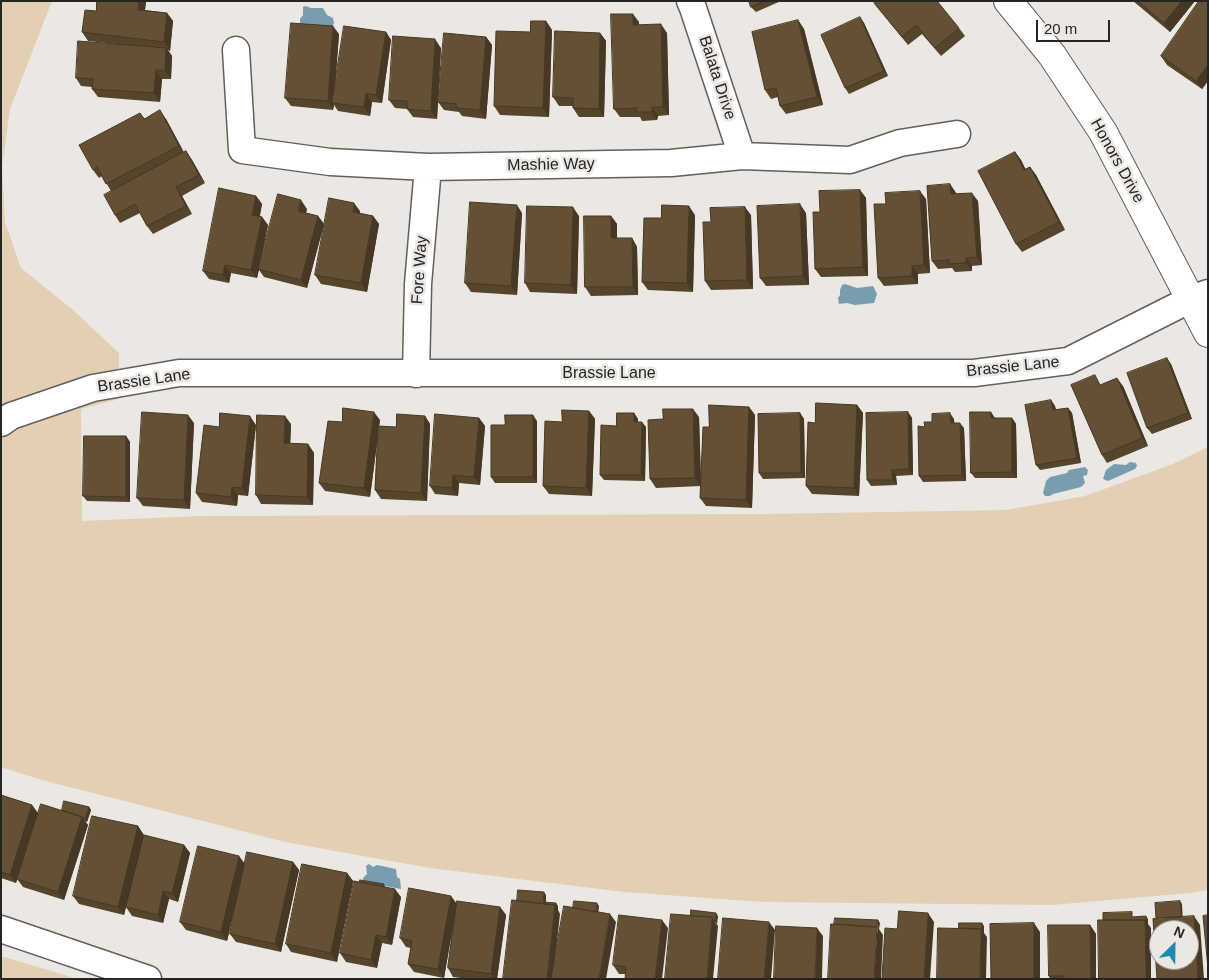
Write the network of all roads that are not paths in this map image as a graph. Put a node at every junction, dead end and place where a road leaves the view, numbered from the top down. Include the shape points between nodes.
1 (690, 1) edge
2 (1008, 1) edge
3 (236, 50) dead end
4 (958, 134) dead end
5 (742, 156) junction
6 (428, 167) junction
7 (1199, 296) edge
8 (1208, 332) edge
9 (416, 374) junction
10 (1, 423) edge
11 (1, 929) edge
12 (148, 979) edge

1 - 5 street, Balata Drive
2 - 7 street, Honors Drive via 1052,55 1104,132
3 - 6 street, Mashie Way via 242,150 330,162
4 - 5 street, Mashie Way via 900,143 850,160
5 - 6 street, Mashie Way via 671,163
6 - 9 street, Fore Way via 418,284
7 - 8 street, Honors Drive
7 - 9 street, Brassie Lane via 1068,361 974,373
9 - 10 street, Brassie Lane via 179,374 93,388 11,416
11 - 12 street

